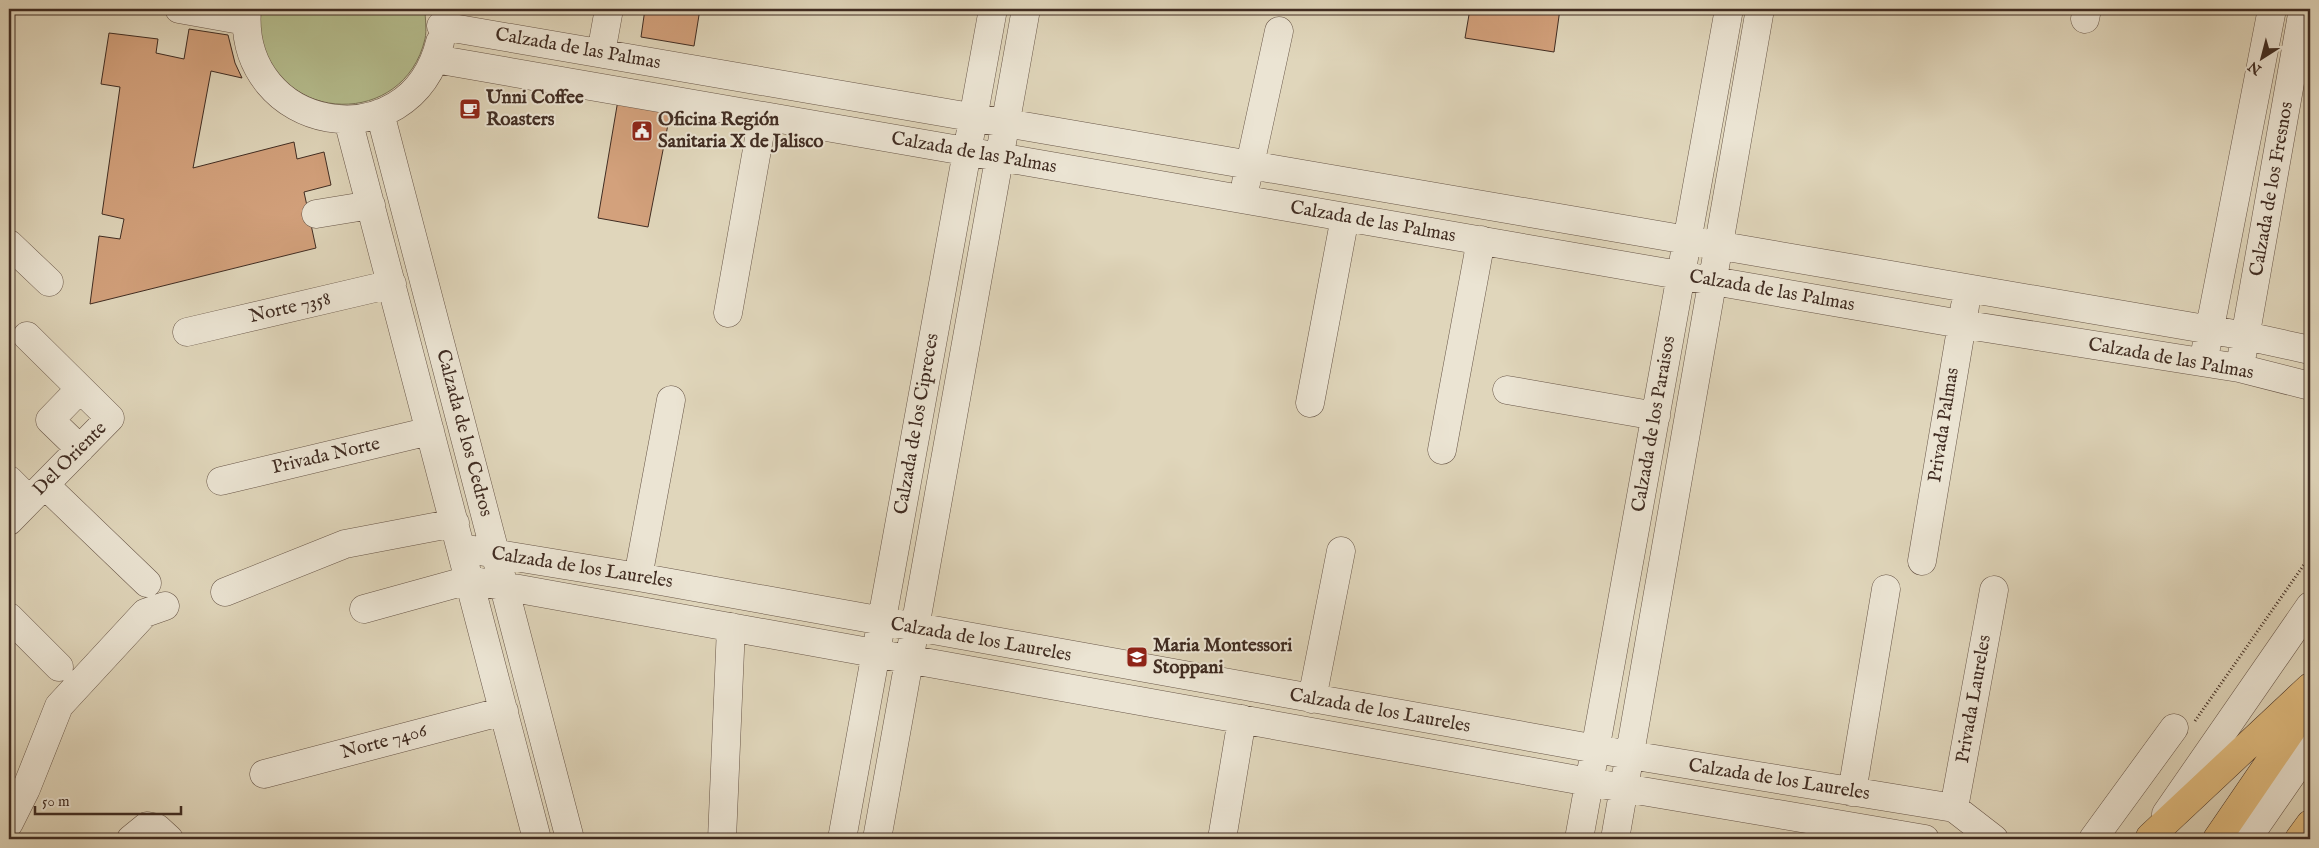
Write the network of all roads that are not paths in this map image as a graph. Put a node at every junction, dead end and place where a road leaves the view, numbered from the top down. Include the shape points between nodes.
1 (179, 9) edge
2 (609, 9) edge
3 (993, 9) edge
4 (1026, 9) edge
5 (1729, 9) edge
6 (1760, 9) edge
7 (2272, 9) edge
8 (2303, 9) edge
9 (247, 15) edge
10 (441, 17) edge
11 (1279, 31) dead end
12 (601, 53) junction
13 (434, 60) junction
14 (380, 113) junction
15 (763, 116) junction
16 (973, 117) junction
17 (348, 120) junction
18 (1005, 123) junction
19 (967, 152) junction
20 (999, 157) junction
21 (1249, 165) junction
22 (1244, 199) junction
23 (371, 205) junction
24 (316, 214) dead end
25 (1345, 217) junction
26 (1481, 240) junction
27 (1688, 240) junction
28 (9, 244) edge
29 (1719, 245) junction
30 (1681, 275) junction
31 (1712, 281) junction
32 (49, 282) dead end
33 (392, 284) junction
34 (1968, 289) junction
35 (728, 313) dead end
36 (1961, 324) junction
37 (2210, 330) junction
38 (188, 332) dead end
39 (27, 336) dead end
40 (2246, 336) junction
41 (2310, 350) edge
42 (2203, 363) junction
43 (2240, 368) junction
44 (2310, 386) edge
45 (80, 389) junction
46 (1507, 390) dead end
47 (671, 400) dead end
48 (1310, 404) dead end
49 (1656, 416) junction
50 (430, 431) junction
51 (80, 449) junction
52 (1442, 450) dead end
53 (9, 480) edge
54 (222, 481) dead end
55 (37, 492) junction
56 (9, 521) edge
57 (458, 536) junction
58 (1341, 551) dead end
59 (495, 554) junction
60 (1922, 561) dead end
61 (638, 577) junction
62 (470, 580) junction
63 (147, 583) dead end
64 (504, 586) junction
65 (696, 588) junction
66 (1886, 589) dead end
67 (1994, 590) dead end
68 (225, 592) dead end
69 (164, 606) dead end
70 (2310, 606) edge
71 (364, 609) dead end
72 (9, 617) edge
73 (690, 620) junction
74 (881, 622) junction
75 (732, 627) junction
76 (915, 628) junction
77 (875, 653) junction
78 (910, 659) junction
79 (59, 666) dead end
80 (525, 668) junction
81 (496, 681) junction
82 (2310, 687) edge
83 (1312, 699) junction
84 (2310, 703) edge
85 (1356, 706) junction
86 (504, 711) junction
87 (1242, 719) junction
88 (2184, 726) road end
89 (1352, 739) junction
90 (2310, 748) edge
91 (1595, 749) junction
92 (1630, 755) junction
93 (264, 774) dead end
94 (2310, 779) edge
95 (1589, 782) junction
96 (1624, 788) junction
97 (1852, 792) junction
98 (1954, 808) junction
99 (9, 824) edge
100 (2310, 824) edge
101 (2149, 838) edge
102 (131, 839) edge
103 (168, 839) edge
104 (537, 839) edge
105 (570, 839) edge
106 (722, 839) edge
107 (842, 839) edge
108 (877, 839) edge
109 (1222, 839) edge
110 (1579, 839) edge
111 (1615, 839) edge
112 (1926, 839) edge
113 (1994, 839) edge
114 (2093, 839) edge
115 (2217, 839) edge
116 (2247, 839) edge
117 (2268, 839) edge
118 (2299, 839) edge

1 - 9 street
2 - 12 street
3 - 16 street, Calzada de los Cipreces
4 - 18 street, Calzada de los Cipreces
5 - 27 street, Calzada de los Paraisos
6 - 29 street, Calzada de los Paraisos
7 - 37 street, Calzada de los Fresnos
8 - 40 street, Calzada de los Fresnos
9 - 17 street via 248,40 254,59 276,92 309,114
10 - 12 street, Calzada de las Palmas
10 - 13 street
11 - 21 street
12 - 16 street, Calzada de las Palmas
13 - 14 street via 428,73 407,97
13 - 15 street, Calzada de las Palmas
14 - 17 street
14 - 59 street, Calzada de los Cedros
15 - 19 street, Calzada de las Palmas
15 - 35 street
16 - 18 street, Calzada de las Palmas
16 - 19 street, Calzada de los Cipreces
17 - 23 street, Calzada de los Cedros
18 - 20 street, Calzada de los Cipreces
18 - 21 street, Calzada de las Palmas
19 - 20 street, Calzada de las Palmas
19 - 74 street, Calzada de los Cipreces
20 - 22 street, Calzada de las Palmas
20 - 76 street, Calzada de los Cipreces
21 - 22 street
21 - 27 street, Calzada de las Palmas
22 - 25 street, Calzada de las Palmas
23 - 24 street
23 - 33 street, Calzada de los Cedros
25 - 26 street, Calzada de las Palmas
25 - 48 street
26 - 30 street, Calzada de las Palmas
26 - 52 street
27 - 29 street, Calzada de las Palmas
27 - 30 street, Calzada de los Paraisos
28 - 32 street
29 - 31 street, Calzada de los Paraisos
29 - 34 street, Calzada de las Palmas
30 - 31 street, Calzada de las Palmas
30 - 49 street, Calzada de los Paraisos
31 - 36 street, Calzada de las Palmas
31 - 92 street, Calzada de los Paraisos
33 - 38 street, Norte 7358
33 - 50 street, Calzada de los Cedros
34 - 36 street, Privada Palmas
34 - 37 street, Calzada de las Palmas
36 - 42 street, Calzada de las Palmas
36 - 60 street, Privada Palmas
37 - 40 street, Calzada de las Palmas
37 - 42 street, Calzada de los Fresnos
39 - 45 street
40 - 41 street, Calzada de las Palmas
40 - 43 street, Calzada de los Fresnos
42 - 43 street, Calzada de las Palmas
43 - 44 street, Calzada de las Palmas
45 - 51 street, Del Oriente via 110,418
45 - 51 street via 50,420
46 - 49 street
47 - 61 street
49 - 91 street, Calzada de los Paraisos
50 - 54 street, Privada Norte
50 - 57 street, Calzada de los Cedros
51 - 55 street, Del Oriente
53 - 55 street
55 - 56 street, Del Oriente
55 - 63 street
57 - 59 street, Calzada de los Laureles
57 - 62 street, Calzada de los Cedros
57 - 68 street via 345,544
58 - 83 street
59 - 61 street, Calzada de los Laureles
59 - 64 street, Calzada de los Cedros
61 - 65 street, Calzada de los Laureles
62 - 64 street, Calzada de los Laureles
62 - 71 street
62 - 81 street, Calzada de los Cedros
64 - 73 street, Calzada de los Laureles
64 - 80 street, Calzada de los Cedros
65 - 73 street
65 - 74 street, Calzada de los Laureles
66 - 97 street
67 - 98 street, Privada Laureles
69 - 99 street via 145,613 59,706
70 - 101 street
72 - 79 street
73 - 75 street, Calzada de los Laureles
74 - 76 street, Calzada de los Laureles
74 - 77 street, Calzada de los Cipreces
75 - 77 street, Calzada de los Laureles
75 - 106 street
76 - 78 street, Calzada de los Cipreces
76 - 83 street, Calzada de los Laureles
77 - 78 street, Calzada de los Laureles
77 - 107 street, Calzada de los Cipreces
78 - 87 street, Calzada de los Laureles
78 - 108 street, Calzada de los Cipreces
80 - 81 street
80 - 105 street, Calzada de los Cedros
81 - 86 street, Calzada de los Cedros
82 - 101 highway
83 - 85 street, Calzada de los Laureles
84 - 115 highway
85 - 89 street
85 - 91 street, Calzada de los Laureles
86 - 93 street, Norte 7406
86 - 104 street, Calzada de los Cedros
87 - 89 street, Calzada de los Laureles
87 - 109 street
88 - 114 street
89 - 95 street, Calzada de los Laureles
90 - 116 street
91 - 92 street, Calzada de los Laureles
91 - 95 street, Calzada de los Paraisos
92 - 96 street, Calzada de los Paraisos
92 - 97 street, Calzada de los Laureles
94 - 117 street
95 - 96 street, Calzada de los Laureles
95 - 110 street, Calzada de los Paraisos
96 - 111 street, Calzada de los Paraisos
96 - 112 street, Calzada de los Laureles
97 - 98 street, Calzada de los Laureles
98 - 113 street, Calzada de los Laureles
100 - 118 highway
102 - 103 street via 147,826 157,828

